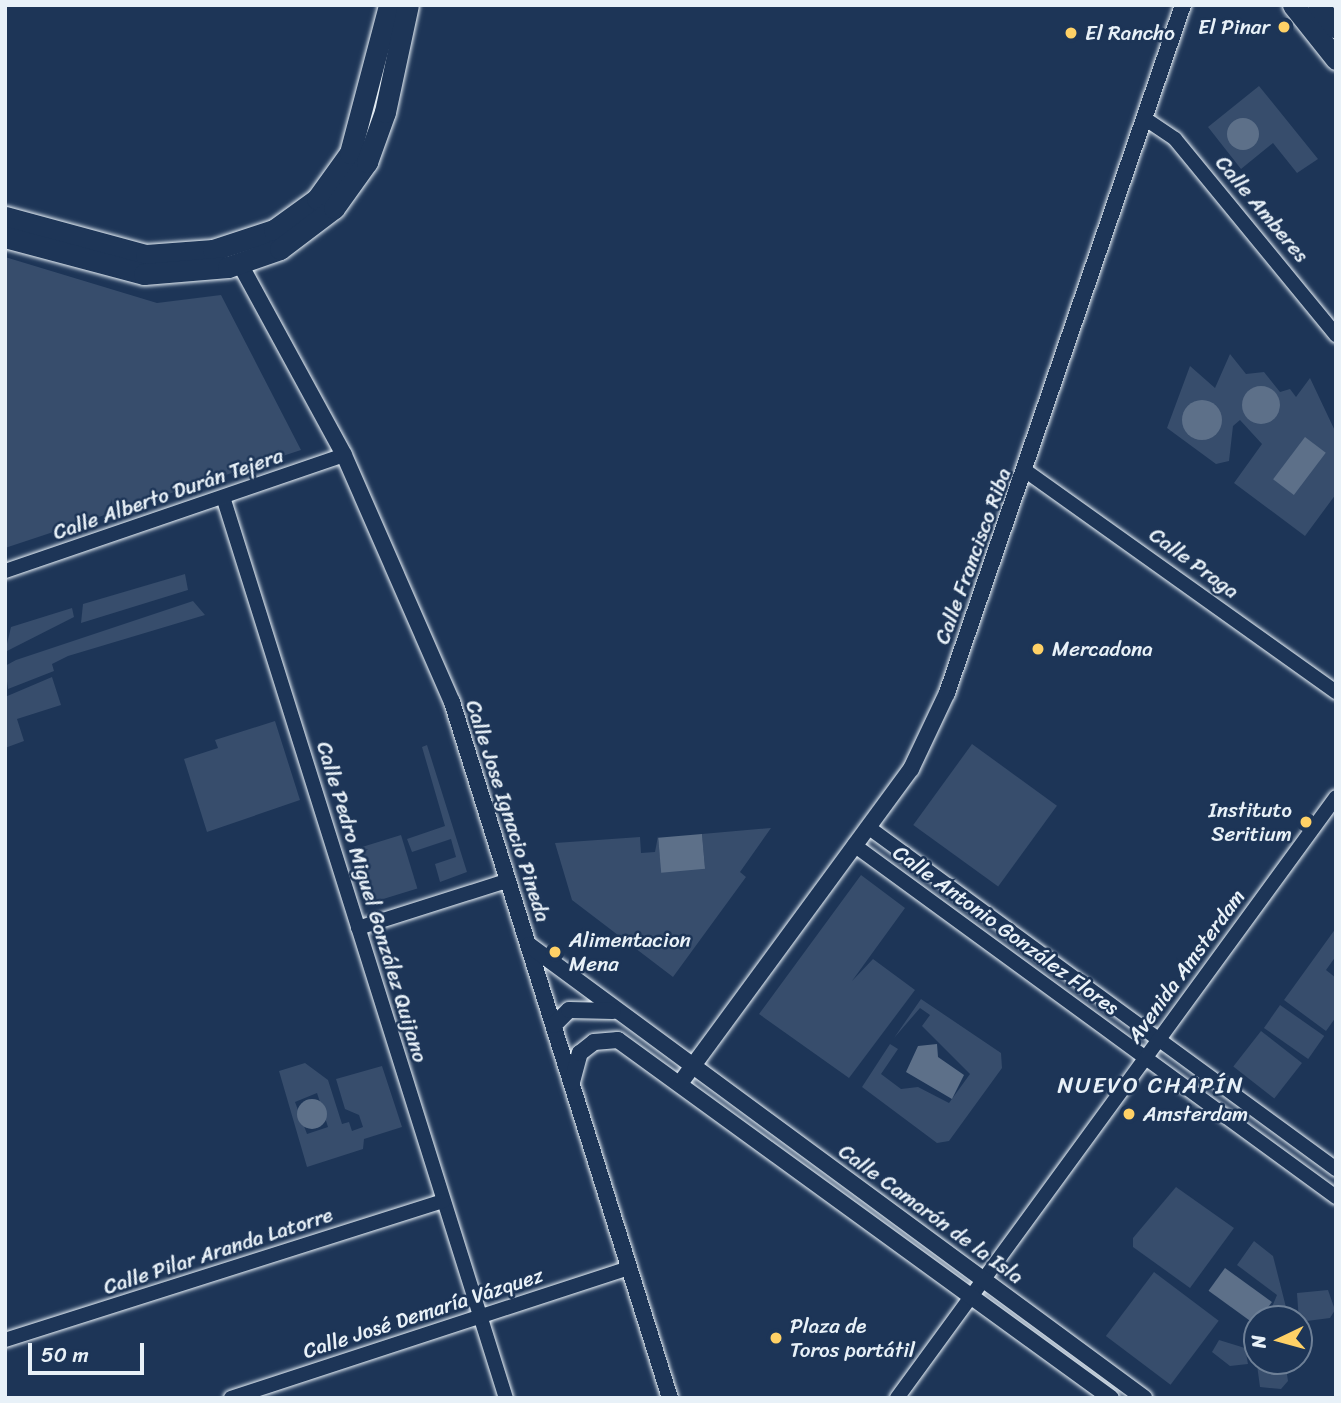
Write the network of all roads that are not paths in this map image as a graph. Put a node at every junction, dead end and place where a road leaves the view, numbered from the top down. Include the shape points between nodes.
1 (389, 5) edge
2 (408, 5) edge
3 (1183, 5) edge
4 (1293, 5) edge
5 (1318, 5) edge
6 (1336, 28) edge
7 (1336, 59) edge
8 (1147, 120) junction
9 (5, 217) edge
10 (5, 237) edge
11 (240, 264) junction
12 (1336, 307) edge
13 (1323, 317) junction
14 (1336, 335) edge
15 (344, 455) junction
16 (1026, 471) junction
17 (223, 500) junction
18 (5, 571) edge
19 (1336, 692) edge
20 (1336, 797) edge
21 (867, 827) junction
22 (854, 845) junction
23 (509, 880) junction
24 (358, 928) junction
25 (529, 945) junction
26 (625, 1016) junction
27 (555, 1029) junction
28 (1159, 1040) junction
29 (594, 1042) junction
30 (1146, 1057) junction
31 (692, 1065) junction
32 (572, 1082) junction
33 (681, 1082) junction
34 (1336, 1169) edge
35 (1336, 1197) edge
36 (444, 1201) junction
37 (629, 1268) junction
38 (984, 1279) junction
39 (972, 1296) junction
40 (480, 1316) junction
41 (5, 1340) edge
42 (231, 1398) edge
43 (506, 1398) edge
44 (670, 1398) edge
45 (897, 1398) edge
46 (1111, 1398) edge
47 (1144, 1398) edge

1 - 9 main road via 350,153 317,199 274,230 213,250 146,255
2 - 11 main road via 385,112 351,187 297,239
3 - 8 street, Calle Francisco Riba
4 - 7 main road
5 - 6 main road
8 - 13 street, Calle Amberes via 1175,139
8 - 16 street, Calle Francisco Riba
10 - 11 main road via 122,272 166,274
11 - 15 street, Calle Jose Ignacio Pineda
12 - 13 street
13 - 14 street, Calle Amberes
15 - 17 street, Calle Alberto Durán Tejera
15 - 23 street, Calle Jose Ignacio Pineda via 452,702
16 - 19 street, Calle Praga
16 - 21 street, Calle Francisco Riba via 947,693 911,769
17 - 18 street, Calle Alberto Durán Tejera
17 - 24 street, Calle Pedro Miguel González Quijano
20 - 28 street, Avenida Amsterdam
21 - 22 street, Calle Francisco Riba
21 - 28 street, Calle Antonio González Flores
22 - 30 street, Calle Antonio González Flores
22 - 31 street, Calle Francisco Riba
23 - 24 street
23 - 25 street, Calle Jose Ignacio Pineda
24 - 36 street, Calle Pedro Miguel González Quijano
25 - 26 street, Calle Camarón de la Isla
25 - 27 street, Calle Jose Ignacio Pineda
26 - 27 street, Calle Camarón de la Isla via 585,1006 560,1015
26 - 31 street, Calle Camarón de la Isla
27 - 29 street, Calle Camarón de la Isla via 567,1041
27 - 32 street, Calle Jose Ignacio Pineda
28 - 30 street, Avenida Amsterdam
28 - 34 street, Calle Antonio González Flores
29 - 32 street via 580,1053
29 - 33 street, Calle Camarón de la Isla via 618,1041
30 - 35 street, Calle Antonio González Flores
30 - 38 street, Avenida Amsterdam
31 - 33 street
31 - 38 street, Calle Camarón de la Isla
32 - 37 street, Calle Jose Ignacio Pineda
33 - 39 street, Calle Camarón de la Isla
36 - 40 street, Calle Pedro Miguel González Quijano
36 - 41 street, Calle Pilar Aranda Latorre
37 - 40 street, Calle José Demaría Vázquez
37 - 44 street, Calle Jose Ignacio Pineda
38 - 39 street, Avenida Amsterdam
38 - 47 street, Calle Camarón de la Isla
39 - 45 street, Avenida Amsterdam
39 - 46 street, Calle Camarón de la Isla
40 - 42 street, Calle José Demaría Vázquez
40 - 43 street, Calle Pedro Miguel González Quijano

